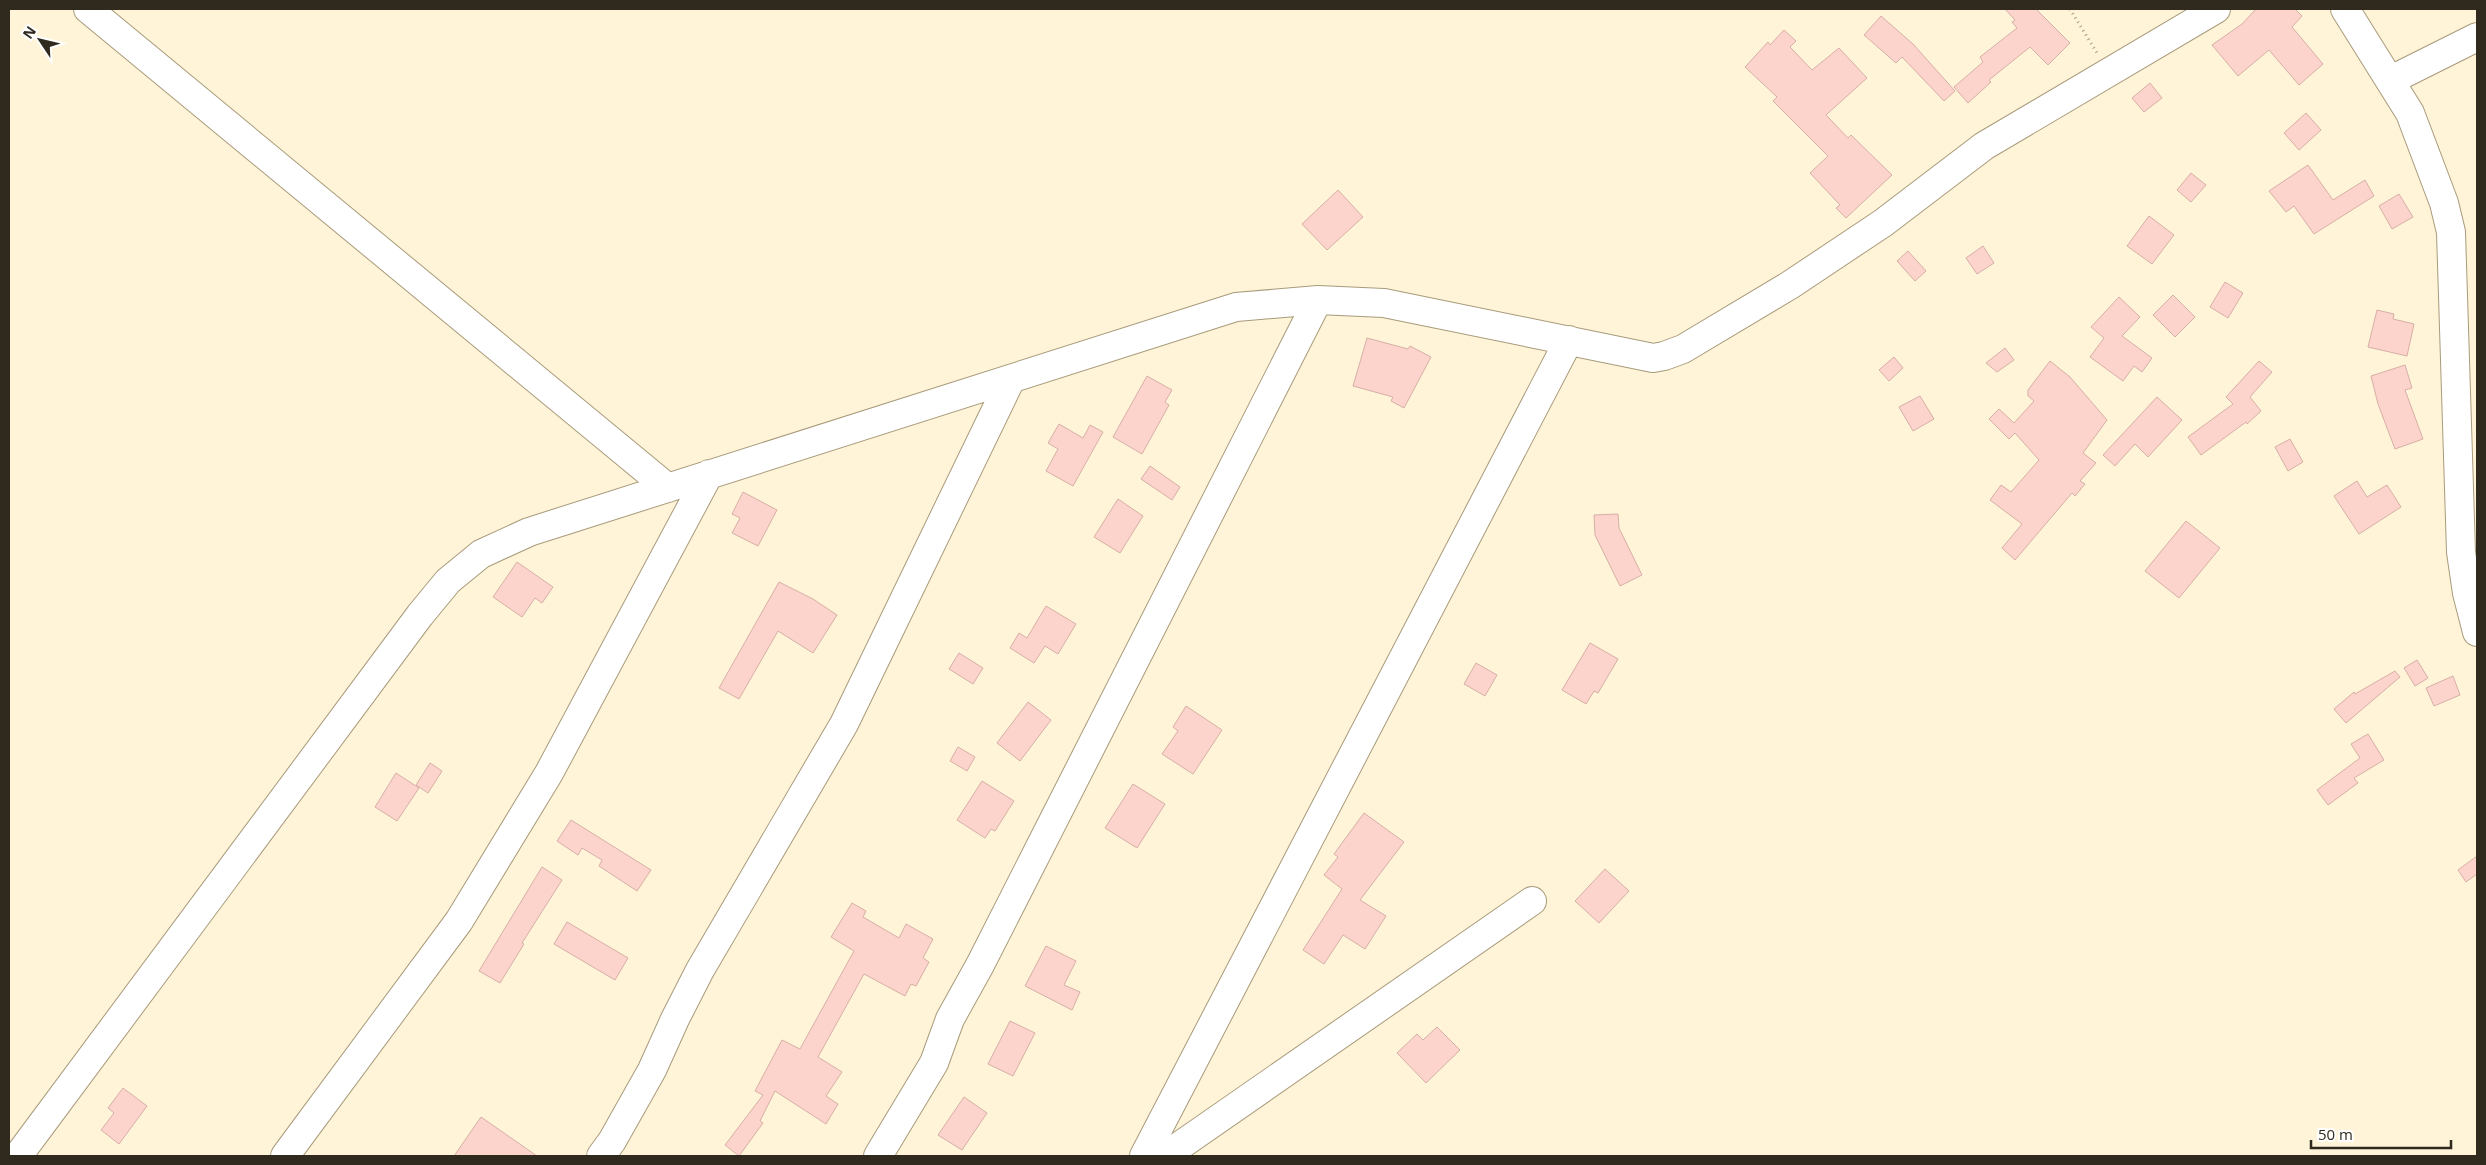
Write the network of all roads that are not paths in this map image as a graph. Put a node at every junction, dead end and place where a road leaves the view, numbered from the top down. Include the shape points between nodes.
1 (88, 9) edge
2 (2216, 9) edge
3 (2345, 9) edge
4 (2477, 36) edge
5 (2391, 80) junction
6 (1318, 300) junction
7 (1569, 340) junction
8 (1011, 379) junction
9 (709, 474) junction
10 (668, 488) junction
11 (2477, 632) edge
12 (1532, 902) dead end
13 (18, 1156) edge
14 (285, 1156) edge
15 (601, 1156) edge
16 (878, 1156) edge
17 (1144, 1156) edge
18 (1165, 1156) edge

1 - 10 street
2 - 7 street via 1984,146 1875,228 1790,285 1683,348 1653,358
3 - 5 street
4 - 5 street
5 - 11 street via 2410,113 2444,203 2451,232 2461,552
6 - 7 street via 1384,303
6 - 8 street via 1236,307
6 - 16 street via 950,1019 934,1063
7 - 17 street
8 - 9 street
8 - 15 street via 844,724 700,970 652,1070
9 - 10 street
9 - 14 street via 549,773 459,921
10 - 13 street via 529,532 481,554 448,581
12 - 18 street

